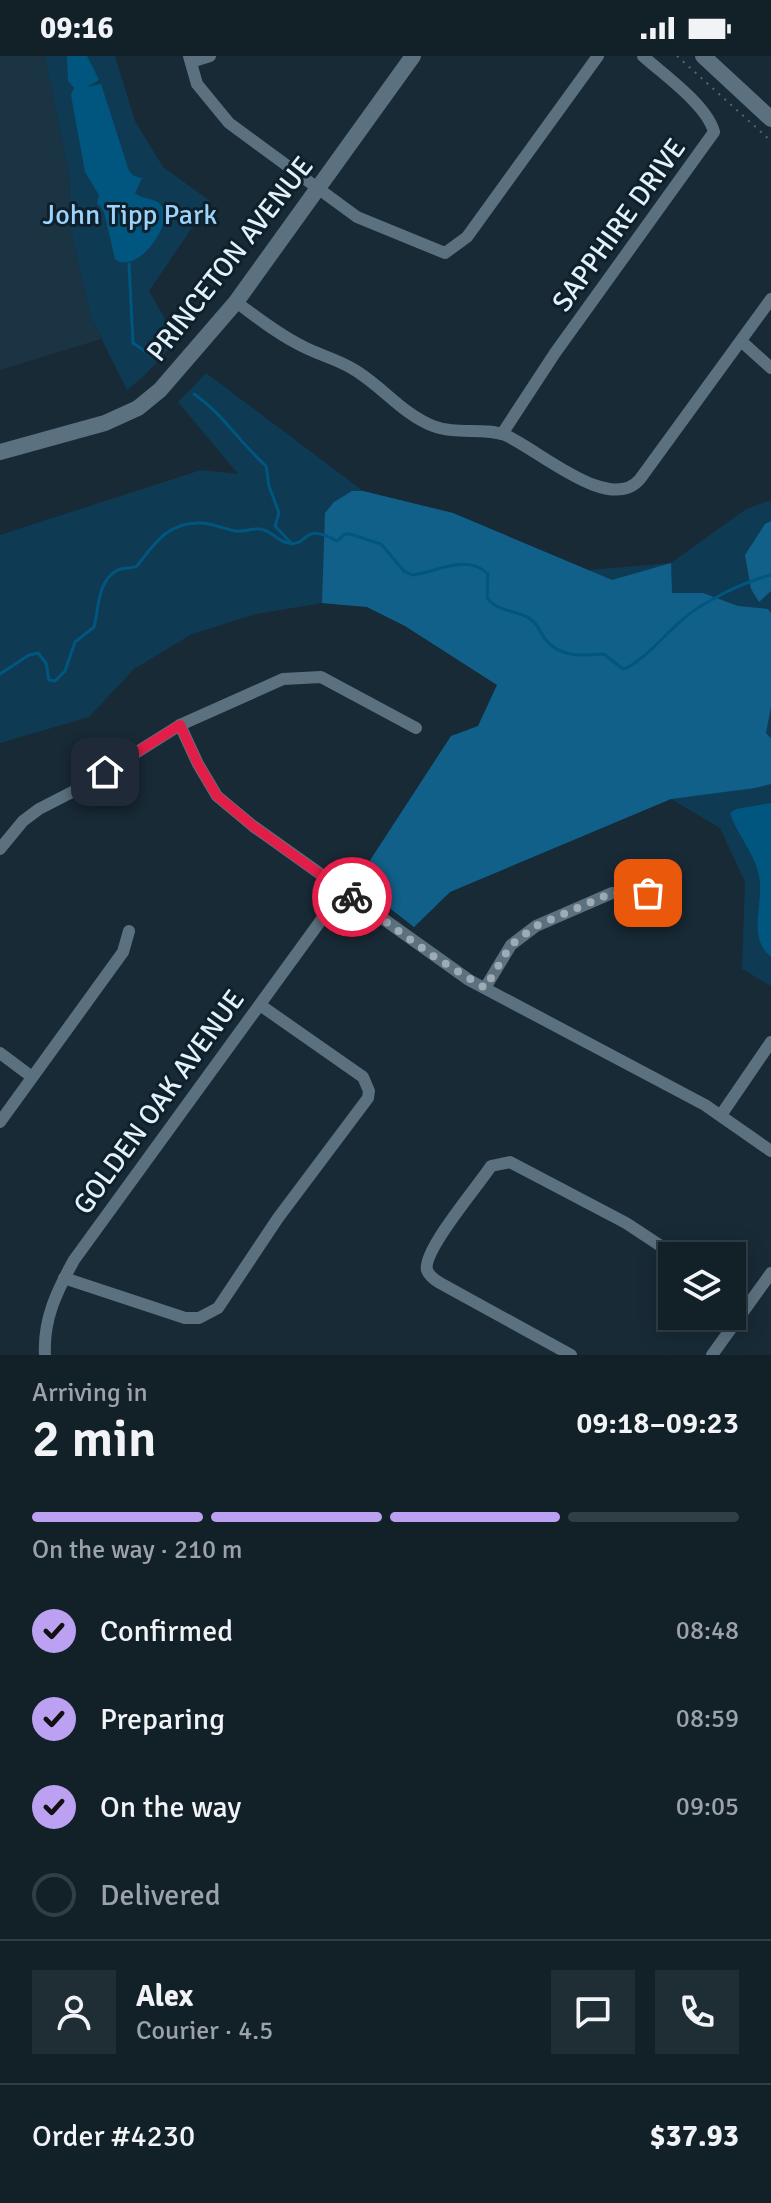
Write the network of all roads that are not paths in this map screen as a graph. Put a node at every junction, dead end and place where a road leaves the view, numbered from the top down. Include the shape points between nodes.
1 (210, 56) edge
2 (413, 56) edge
3 (598, 56) edge
4 (643, 56) edge
5 (703, 56) edge
6 (190, 59) edge
7 (771, 119) edge
8 (319, 187) junction
9 (771, 299) edge
10 (236, 302) junction
11 (741, 341) junction
12 (771, 368) edge
13 (502, 434) junction
14 (0, 452) edge
15 (180, 725) junction
16 (416, 728) dead end
17 (0, 849) edge
18 (343, 890) junction
19 (648, 893) dead end
20 (129, 931) dead end
21 (485, 988) junction
22 (260, 1005) junction
23 (771, 1042) edge
24 (0, 1053) edge
25 (32, 1077) junction
26 (721, 1115) junction
27 (0, 1122) edge
28 (771, 1151) edge
29 (658, 1244) edge
30 (771, 1273) edge
31 (64, 1278) junction
32 (747, 1306) joint
33 (45, 1355) edge
34 (571, 1355) edge
35 (712, 1355) edge

1 - 6 street
2 - 8 street, PRINCETON AVENUE
3 - 8 street via 467,237 445,253 357,217
4 - 13 street, SAPPHIRE DRIVE via 701,109 714,132
5 - 7 street
6 - 8 street via 197,84 229,123
8 - 10 street, PRINCETON AVENUE
9 - 11 street
10 - 13 street via 284,336 355,370 429,425
10 - 14 street, PRINCETON AVENUE via 138,408 105,423
11 - 12 street
11 - 13 street via 629,489 604,489 583,481
15 - 16 street via 268,683 309,676 335,682
15 - 17 street via 39,809
15 - 18 street via 217,796
18 - 21 street
18 - 22 street, GOLDEN OAK AVENUE
19 - 21 street via 612,893 536,926 511,945
20 - 25 street via 123,952
21 - 26 street
22 - 31 street, GOLDEN OAK AVENUE
22 - 31 street via 363,1077 369,1091 218,1308 199,1318 185,1318
23 - 26 street
24 - 25 street
25 - 27 street
26 - 28 street
29 - 34 street via 510,1162 491,1166 431,1250 428,1272
30 - 32 street
31 - 33 street, GOLDEN OAK AVENUE via 49,1317
32 - 35 street

